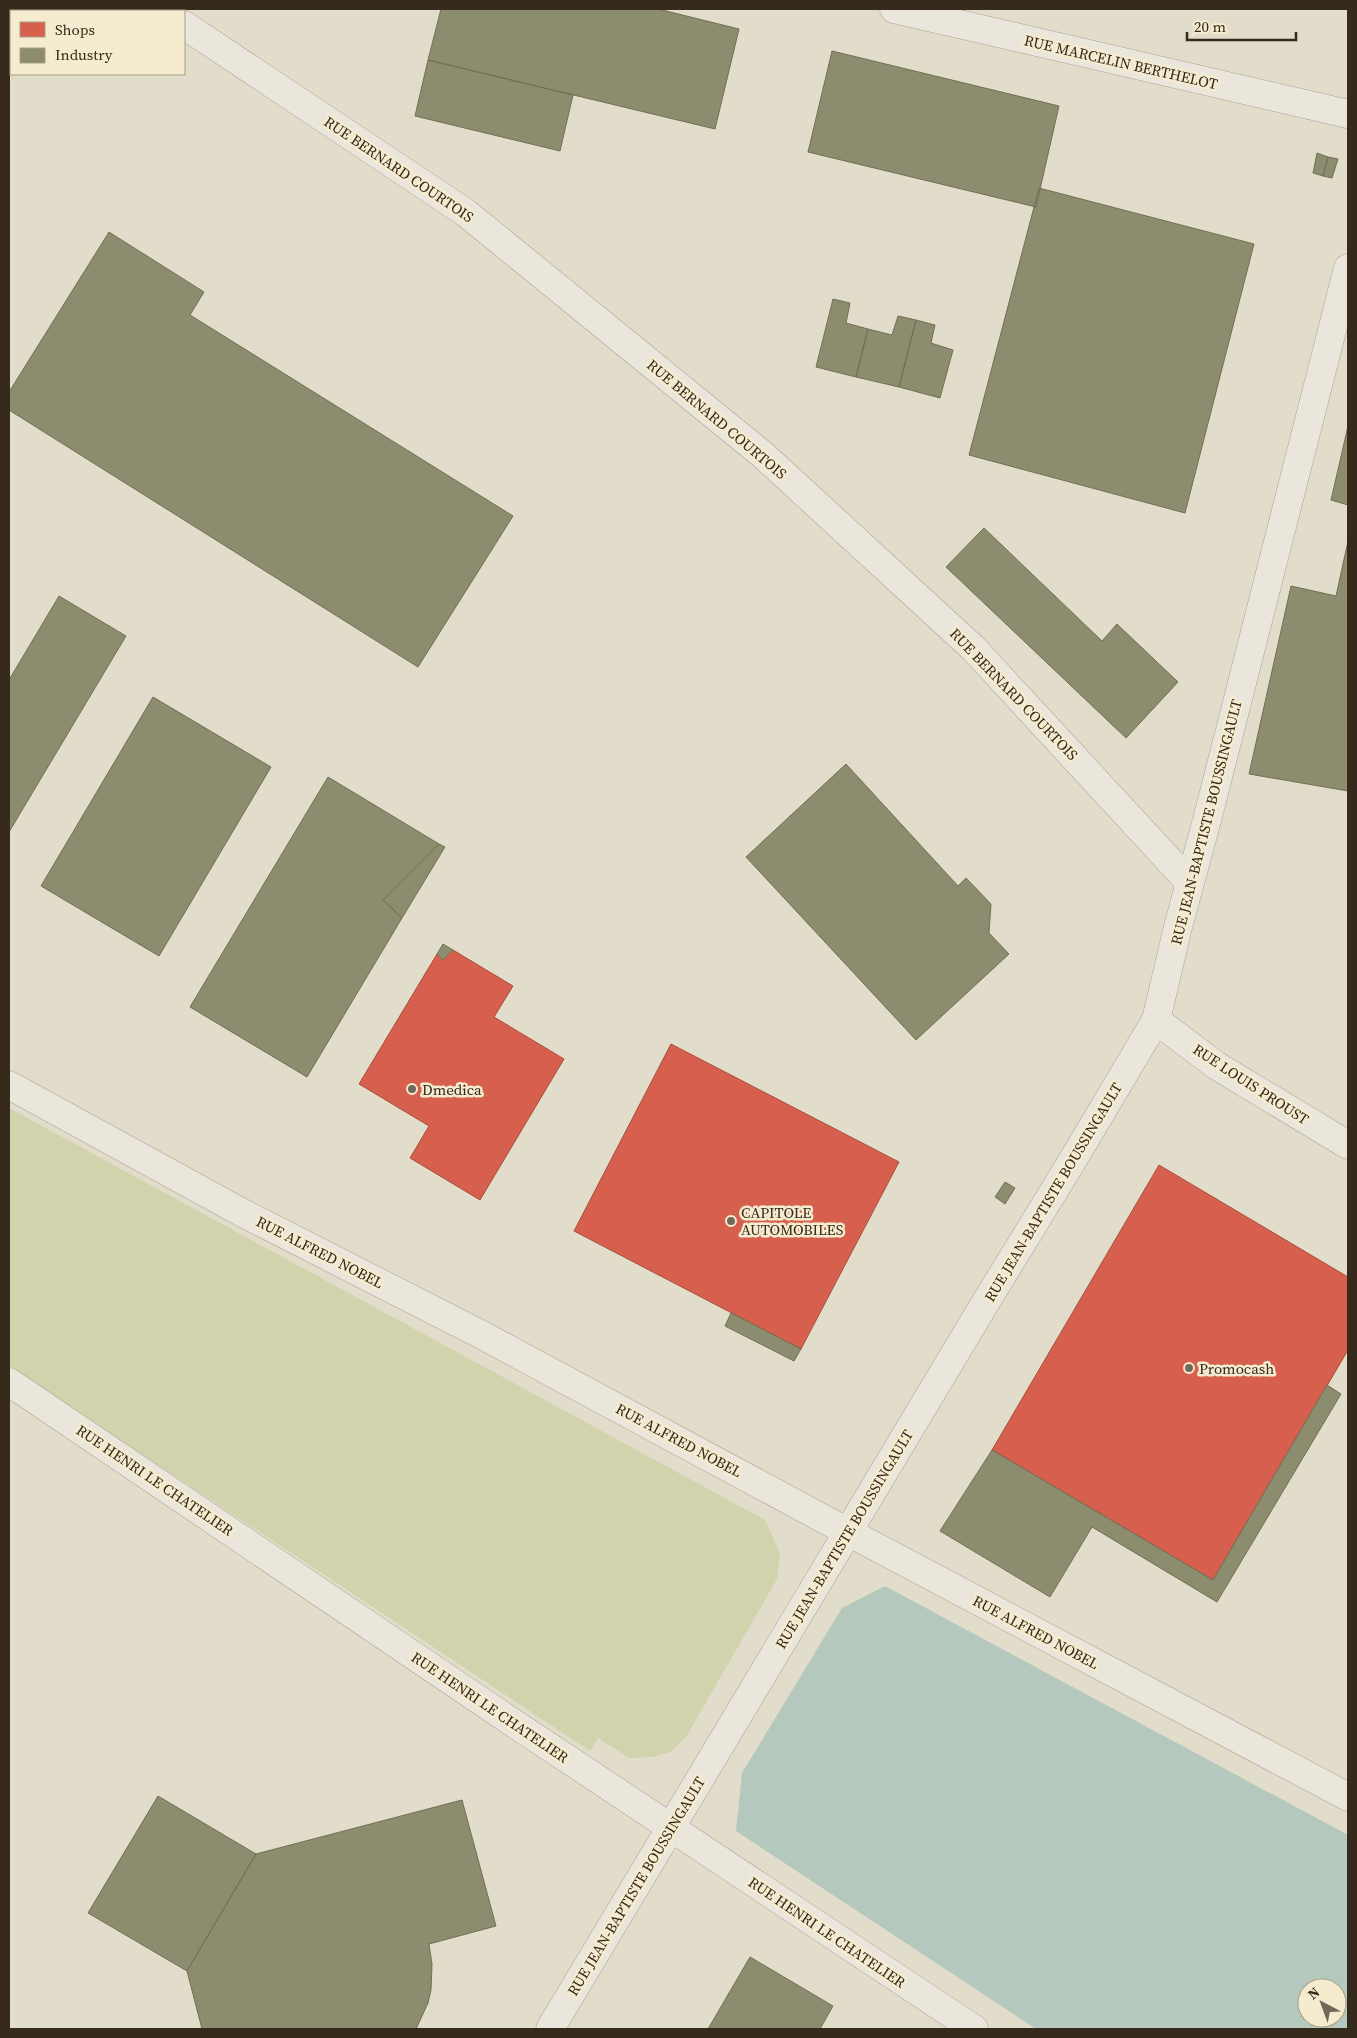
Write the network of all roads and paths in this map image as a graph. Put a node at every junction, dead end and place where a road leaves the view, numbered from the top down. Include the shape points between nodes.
1 (894, 9) edge
2 (185, 26) edge
3 (1348, 114) edge
4 (1348, 268) edge
5 (1190, 883) junction
6 (1156, 1020) junction
7 (9, 1085) edge
8 (1348, 1145) edge
9 (9, 1382) edge
10 (848, 1532) junction
11 (1348, 1796) edge
12 (671, 1828) junction
13 (550, 2029) edge
14 (974, 2029) edge

1 - 3 street, RUE MARCELIN BERTHELOT
2 - 5 street, RUE BERNARD COURTOIS via 466,213 763,455 973,648
4 - 5 street, RUE JEAN-BAPTISTE BOUSSINGAULT
5 - 6 street, RUE JEAN-BAPTISTE BOUSSINGAULT
6 - 8 street, RUE LOUIS PROUST via 1217,1066
6 - 10 street, RUE JEAN-BAPTISTE BOUSSINGAULT
7 - 10 street, RUE ALFRED NOBEL
9 - 12 street, RUE HENRI LE CHATELIER
10 - 11 street, RUE ALFRED NOBEL
10 - 12 street, RUE JEAN-BAPTISTE BOUSSINGAULT
12 - 13 street, RUE JEAN-BAPTISTE BOUSSINGAULT
12 - 14 street, RUE HENRI LE CHATELIER

